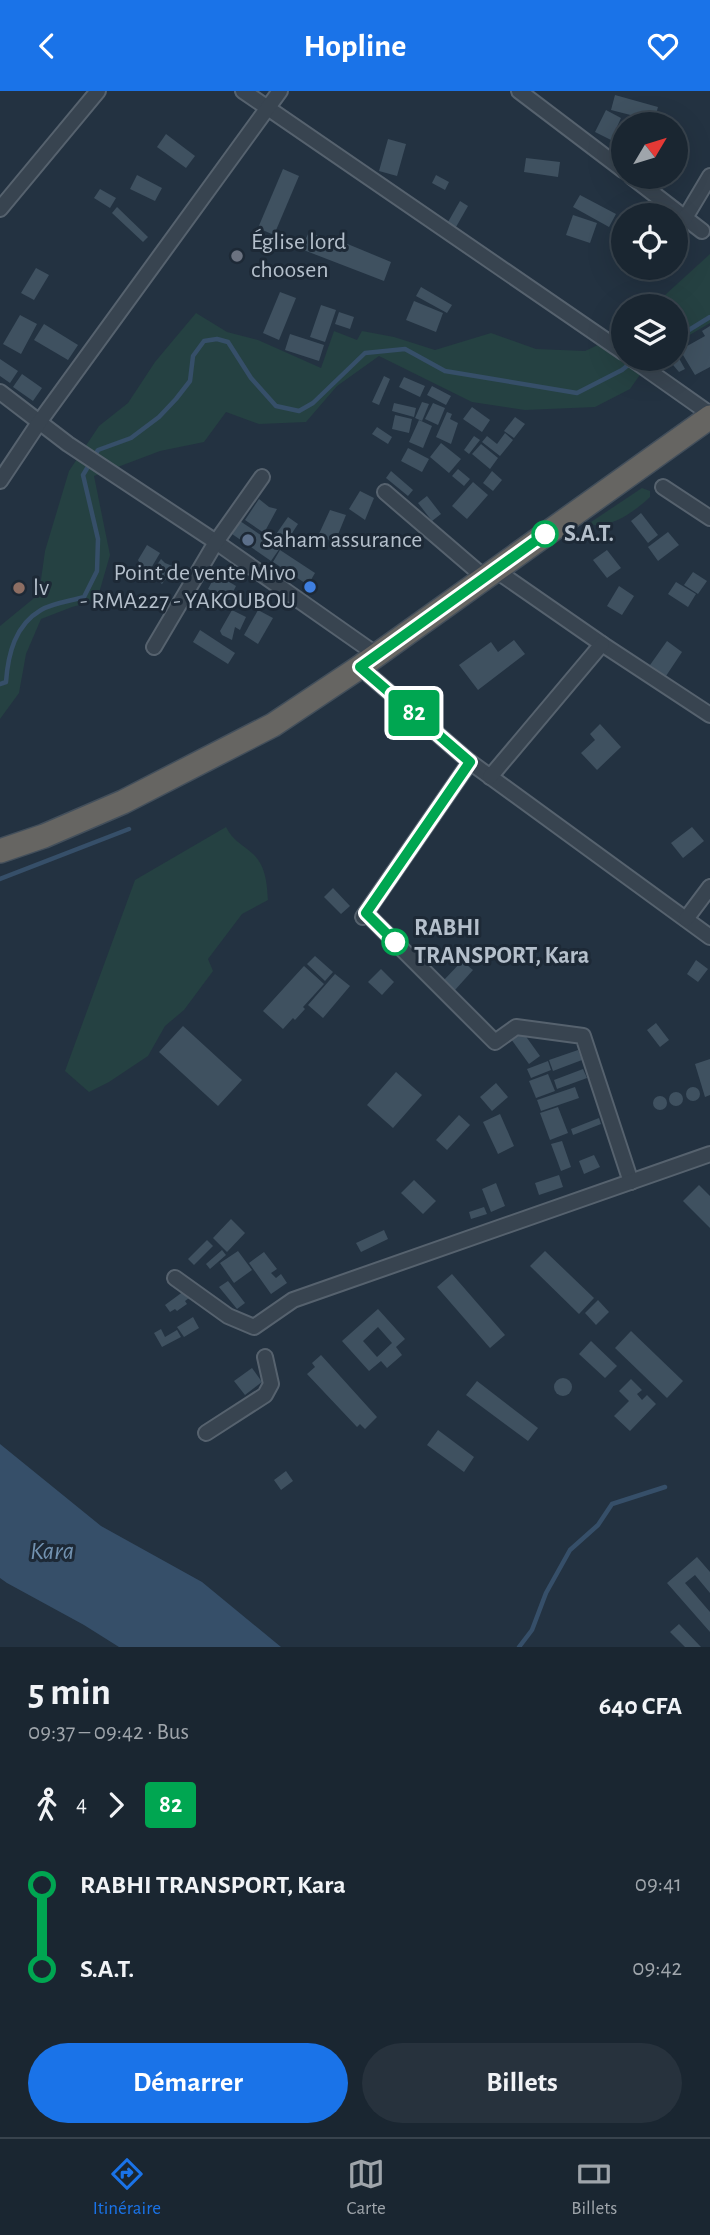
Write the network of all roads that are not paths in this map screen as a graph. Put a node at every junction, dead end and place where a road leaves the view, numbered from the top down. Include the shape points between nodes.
1 (98, 91) edge
2 (243, 91) edge
3 (280, 91) edge
4 (520, 91) edge
5 (269, 108) junction
6 (611, 161) edge
7 (710, 176) edge
8 (648, 189) edge
9 (666, 203) edge
10 (0, 209) edge
11 (688, 213) edge
12 (688, 220) edge
13 (702, 231) dead end
14 (611, 343) edge
15 (649, 371) edge
16 (0, 392) edge
17 (710, 415) edge
18 (40, 421) junction
19 (262, 477) dead end
20 (0, 481) edge
21 (663, 487) dead end
22 (385, 492) dead end
23 (710, 518) edge
24 (216, 542) junction
25 (489, 573) junction
26 (602, 644) junction
27 (154, 647) dead end
28 (368, 661) junction
29 (710, 715) edge
30 (470, 762) junction
31 (490, 777) junction
32 (0, 851) edge
33 (710, 887) edge
34 (686, 919) junction
35 (710, 937) edge
36 (710, 1154) edge
37 (631, 1182) junction
38 (175, 1278) dead end
39 (265, 1357) dead end
40 (206, 1433) dead end

1 - 10 street
2 - 5 street
3 - 5 street
4 - 6 street
5 - 14 street
5 - 18 street
7 - 11 street
8 - 9 street
12 - 13 street
15 - 17 street
16 - 18 street
17 - 25 highway
18 - 20 street
18 - 24 street
19 - 24 street
21 - 23 street
22 - 25 street
24 - 27 street
24 - 28 street
25 - 26 street
25 - 28 highway
26 - 29 street
26 - 31 street
28 - 30 street
28 - 32 highway via 300,708 207,761 98,814
30 - 31 street
30 - 37 street via 365,915 495,1042 516,1027 583,1036
31 - 34 street
33 - 34 street
34 - 35 street
36 - 37 street
37 - 38 street via 293,1300 254,1327 228,1316
39 - 40 street via 271,1384 265,1395

